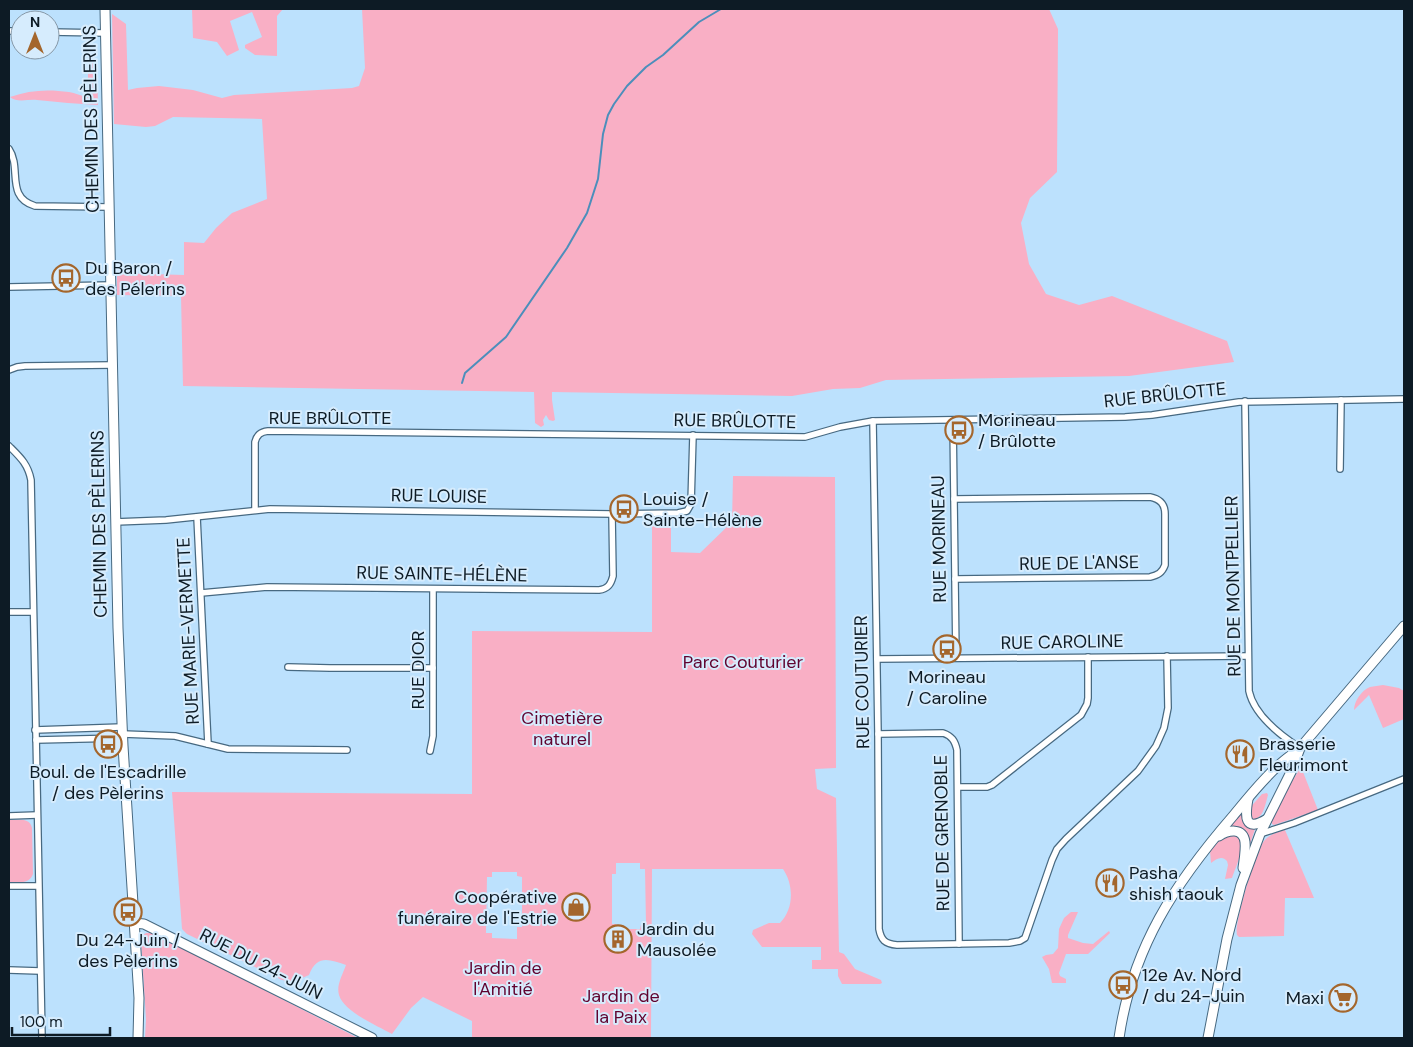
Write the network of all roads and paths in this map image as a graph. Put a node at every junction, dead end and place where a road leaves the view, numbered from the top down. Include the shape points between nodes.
1 (105, 9) edge
2 (60, 32) edge
3 (105, 33) junction
4 (9, 149) edge
5 (108, 207) junction
6 (110, 285) junction
7 (9, 287) edge
8 (112, 365) junction
9 (9, 370) edge
10 (1404, 399) edge
11 (1341, 400) junction
12 (1245, 401) junction
13 (952, 420) junction
14 (873, 421) junction
15 (693, 435) junction
16 (9, 446) edge
17 (1340, 469) dead end
18 (954, 499) junction
19 (255, 510) junction
20 (612, 514) junction
21 (197, 517) junction
22 (115, 522) junction
23 (955, 580) junction
24 (433, 589) junction
25 (201, 593) junction
26 (9, 612) edge
27 (33, 612) junction
28 (1404, 626) edge
29 (1167, 656) junction
30 (1248, 656) junction
31 (1088, 657) junction
32 (956, 658) junction
33 (877, 659) junction
34 (288, 666) dead end
35 (433, 668) junction
36 (35, 730) junction
37 (123, 733) junction
38 (878, 734) junction
39 (36, 740) junction
40 (208, 744) junction
41 (1300, 748) junction
42 (347, 750) dead end
43 (430, 751) dead end
44 (1404, 779) edge
45 (958, 787) junction
46 (1248, 798) junction
47 (37, 815) junction
48 (9, 816) edge
49 (1267, 819) junction
50 (1260, 834) junction
51 (1211, 841) junction
52 (1241, 885) junction
53 (9, 886) edge
54 (38, 886) junction
55 (134, 923) junction
56 (959, 944) junction
57 (9, 970) edge
58 (40, 971) junction
59 (42, 1038) edge
60 (138, 1038) edge
61 (372, 1038) edge
62 (1119, 1038) edge
63 (1208, 1038) edge

1 - 3 street, CHEMIN DES PÈLERINS
2 - 3 street
3 - 5 street, CHEMIN DES PÈLERINS
4 - 5 street via 14,159 16,187 30,205
5 - 6 street, CHEMIN DES PÈLERINS
6 - 7 street
6 - 8 street, CHEMIN DES PÈLERINS
8 - 9 street via 26,366
8 - 22 street, CHEMIN DES PÈLERINS
10 - 11 street, RUE BRÛLOTTE
11 - 12 street, RUE BRÛLOTTE
11 - 17 street
12 - 13 street, RUE BRÛLOTTE via 1131,417
12 - 30 street, RUE DE MONTPELLIER
13 - 14 street, RUE BRÛLOTTE
13 - 18 street, RUE MORINEAU
14 - 15 street, RUE BRÛLOTTE via 804,437
14 - 33 street, RUE COUTURIER
15 - 19 street, RUE BRÛLOTTE via 268,431 258,435 255,442
15 - 20 street, RUE LOUISE via 691,504 687,510 674,514
16 - 27 street via 28,468 31,480
18 - 23 street, RUE MORINEAU
18 - 23 street, RUE DE L'ANSE via 1150,497 1162,502 1165,509 1165,565 1158,575
19 - 20 street, RUE LOUISE
19 - 21 street, RUE LOUISE
20 - 24 street, RUE SAINTE-HÉLÈNE via 613,576 604,590
21 - 22 street, RUE LOUISE
21 - 25 street, RUE MARIE-VERMETTE
22 - 37 street, CHEMIN DES PÈLERINS
23 - 32 street, RUE MORINEAU
24 - 25 street, RUE SAINTE-HÉLÈNE via 261,587
24 - 35 street, RUE DIOR
25 - 40 street, RUE MARIE-VERMETTE
26 - 27 street
27 - 36 street
28 - 41 street
29 - 30 street, RUE CAROLINE
29 - 31 street, RUE CAROLINE
29 - 56 street via 1168,708 1156,746 1138,770 1057,849 1025,938 1009,943
30 - 41 street, RUE DE MONTPELLIER via 1249,691 1254,706 1285,738
31 - 32 street, RUE CAROLINE
31 - 45 street via 1088,698 1081,715 992,785
32 - 33 street, RUE CAROLINE
33 - 38 street, RUE COUTURIER
34 - 35 street
35 - 43 street, RUE DIOR
36 - 37 street
36 - 39 street
37 - 39 street
37 - 40 street via 167,735
37 - 55 street, CHEMIN DES PÈLERINS
38 - 45 street, RUE DE GRENOBLE via 949,735 957,750
38 - 56 street, RUE COUTURIER via 880,937 884,942 897,946
39 - 47 street
40 - 42 street via 239,749
41 - 46 street
41 - 49 street
44 - 50 street
45 - 56 street, RUE DE GRENOBLE
46 - 49 street via 1247,820 1254,825
46 - 51 street
47 - 48 street
47 - 54 street
49 - 50 street
50 - 52 street
51 - 52 street via 1228,831 1236,831 1243,836
51 - 62 street via 1178,886 1148,940 1129,993
52 - 63 street
53 - 54 street
54 - 58 street
55 - 60 street, CHEMIN DES PÈLERINS
55 - 61 street, RUE DU 24-JUIN via 144,924
57 - 58 street
58 - 59 street

